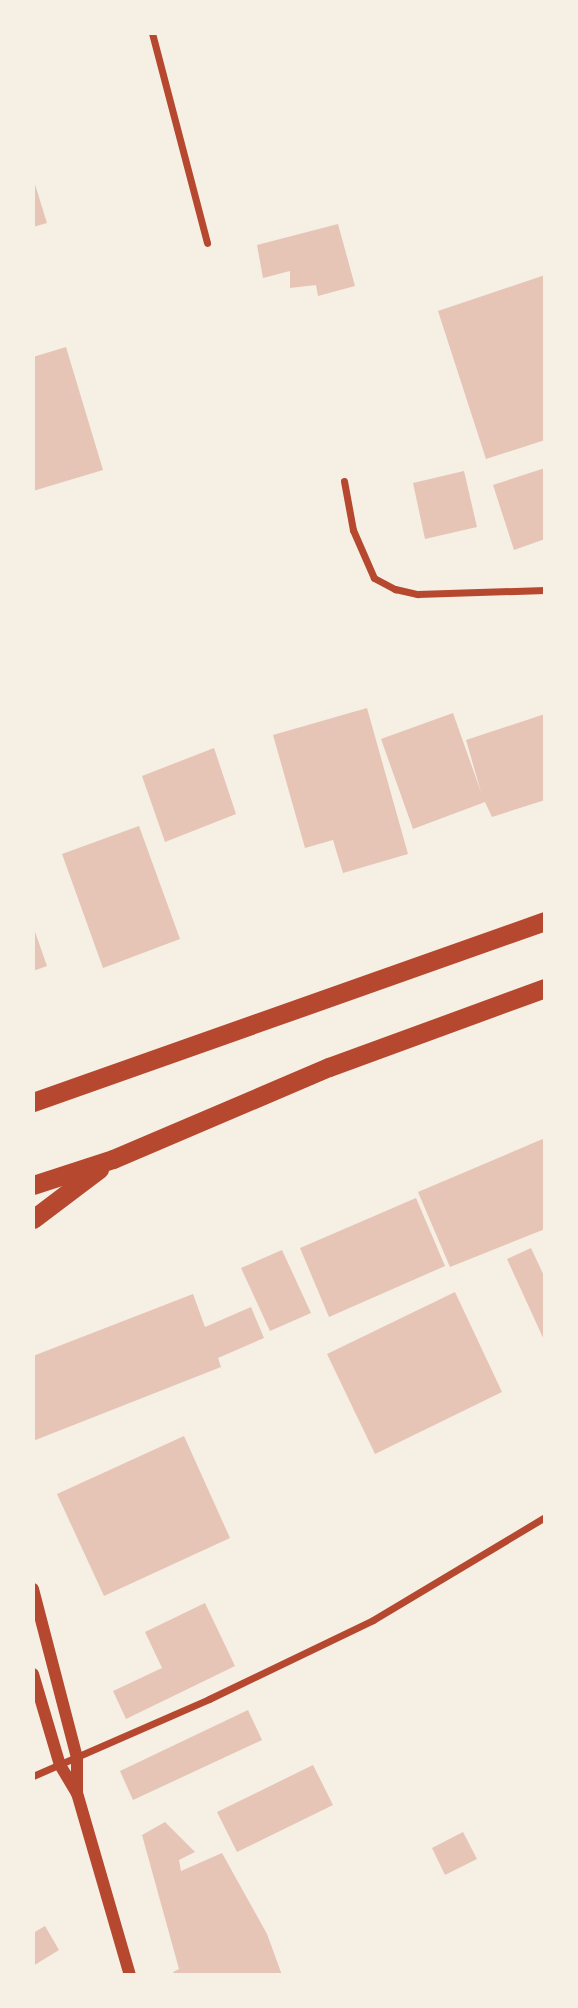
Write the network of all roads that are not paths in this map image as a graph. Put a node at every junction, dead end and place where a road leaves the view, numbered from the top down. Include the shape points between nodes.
1 (152, 33) edge
2 (207, 243) dead end
3 (344, 481) dead end
4 (545, 590) edge
5 (545, 920) edge
6 (545, 988) edge
7 (33, 1092) edge
8 (58, 1093) junction
9 (33, 1101) edge
10 (113, 1159) junction
11 (33, 1185) edge
12 (33, 1219) edge
13 (545, 1517) edge
14 (33, 1589) edge
15 (33, 1674) edge
16 (77, 1758) junction
17 (60, 1765) junction
18 (33, 1776) edge
19 (77, 1793) junction
20 (130, 1975) edge

1 - 2 street
3 - 4 street via 353,530 374,578 417,594
5 - 8 highway
6 - 10 highway via 329,1067
7 - 8 highway
8 - 9 highway
10 - 11 highway
10 - 12 highway
13 - 16 street via 373,1620
14 - 16 street
15 - 17 street
16 - 17 street
16 - 19 street
17 - 18 street
17 - 19 street
19 - 20 street

